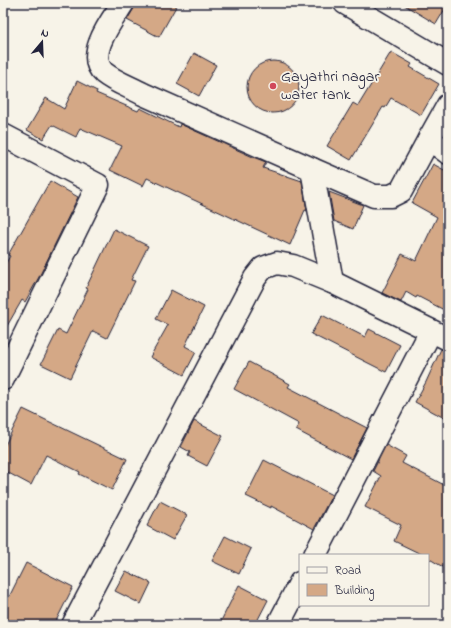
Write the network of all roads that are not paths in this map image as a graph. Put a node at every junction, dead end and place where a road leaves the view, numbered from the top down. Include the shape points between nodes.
1 (123, 3) edge
2 (345, 3) edge
3 (448, 64) edge
4 (448, 105) edge
5 (3, 135) edge
6 (430, 139) junction
7 (448, 153) edge
8 (312, 169) junction
9 (332, 282) junction
10 (439, 335) edge
11 (3, 379) edge
12 (315, 554) edge
13 (299, 585) edge
14 (73, 625) edge
15 (278, 625) edge

1 - 8 street via 102,36 97,50 97,60 103,72 143,94
2 - 3 street
4 - 6 street
5 - 11 street via 98,186
6 - 7 street
6 - 8 street via 401,191 391,196 374,196
8 - 9 street
9 - 10 street
9 - 14 street via 293,266 277,263 263,268 255,278
10 - 12 street
13 - 15 street

